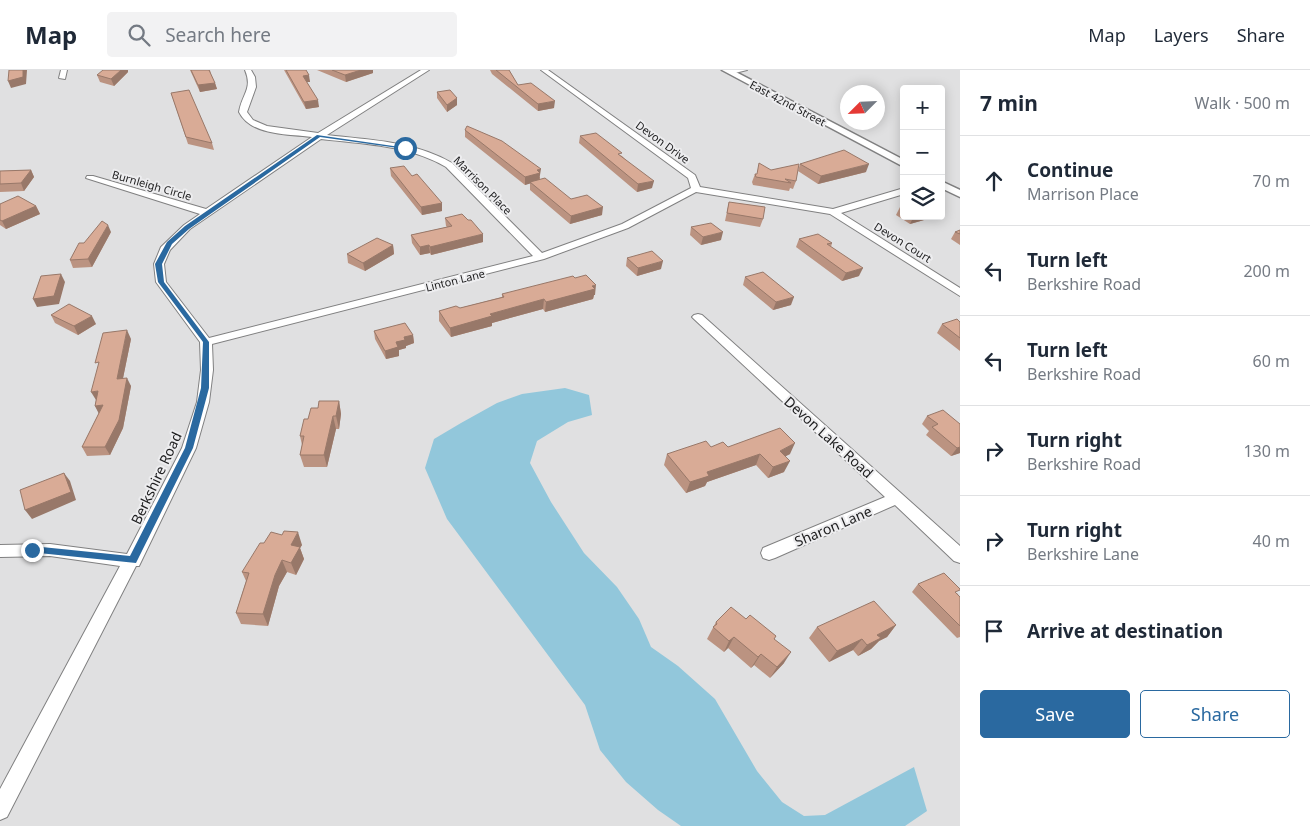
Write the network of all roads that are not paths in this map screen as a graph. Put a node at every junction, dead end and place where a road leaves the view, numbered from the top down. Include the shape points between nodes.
1 (248, 70) edge
2 (426, 70) edge
3 (544, 70) edge
4 (744, 70) edge
5 (728, 71) edge
6 (319, 136) junction
7 (900, 162) edge
8 (90, 178) dead end
9 (945, 186) edge
10 (694, 189) junction
11 (900, 192) edge
12 (960, 194) edge
13 (833, 212) junction
14 (208, 213) junction
15 (540, 257) junction
16 (960, 292) edge
17 (698, 317) dead end
18 (206, 342) junction
19 (897, 498) junction
20 (0, 551) edge
21 (769, 553) dead end
22 (960, 556) edge
23 (133, 561) junction
24 (0, 810) edge

1 - 6 street, Marrison Place via 253,86 243,109 249,121 268,129
2 - 6 street
3 - 10 street, Devon Drive via 692,177
4 - 5 street
5 - 7 street, East 42nd Street
6 - 14 street
6 - 15 street, Marrison Place via 409,148 439,158
8 - 14 street, Burnleigh Circle
9 - 12 street
10 - 13 street
10 - 15 street, Linton Lane via 625,226
11 - 13 street
13 - 16 street, Devon Court
14 - 18 street via 169,243 160,258 158,270 166,291
15 - 18 street, Linton Lane
17 - 19 street, Devon Lake Road
18 - 23 street, Berkshire Road via 205,388 189,448
19 - 21 street, Sharon Lane
19 - 22 street, Devon Lake Road
20 - 23 street via 50,550
23 - 24 street, Berkshire Road

